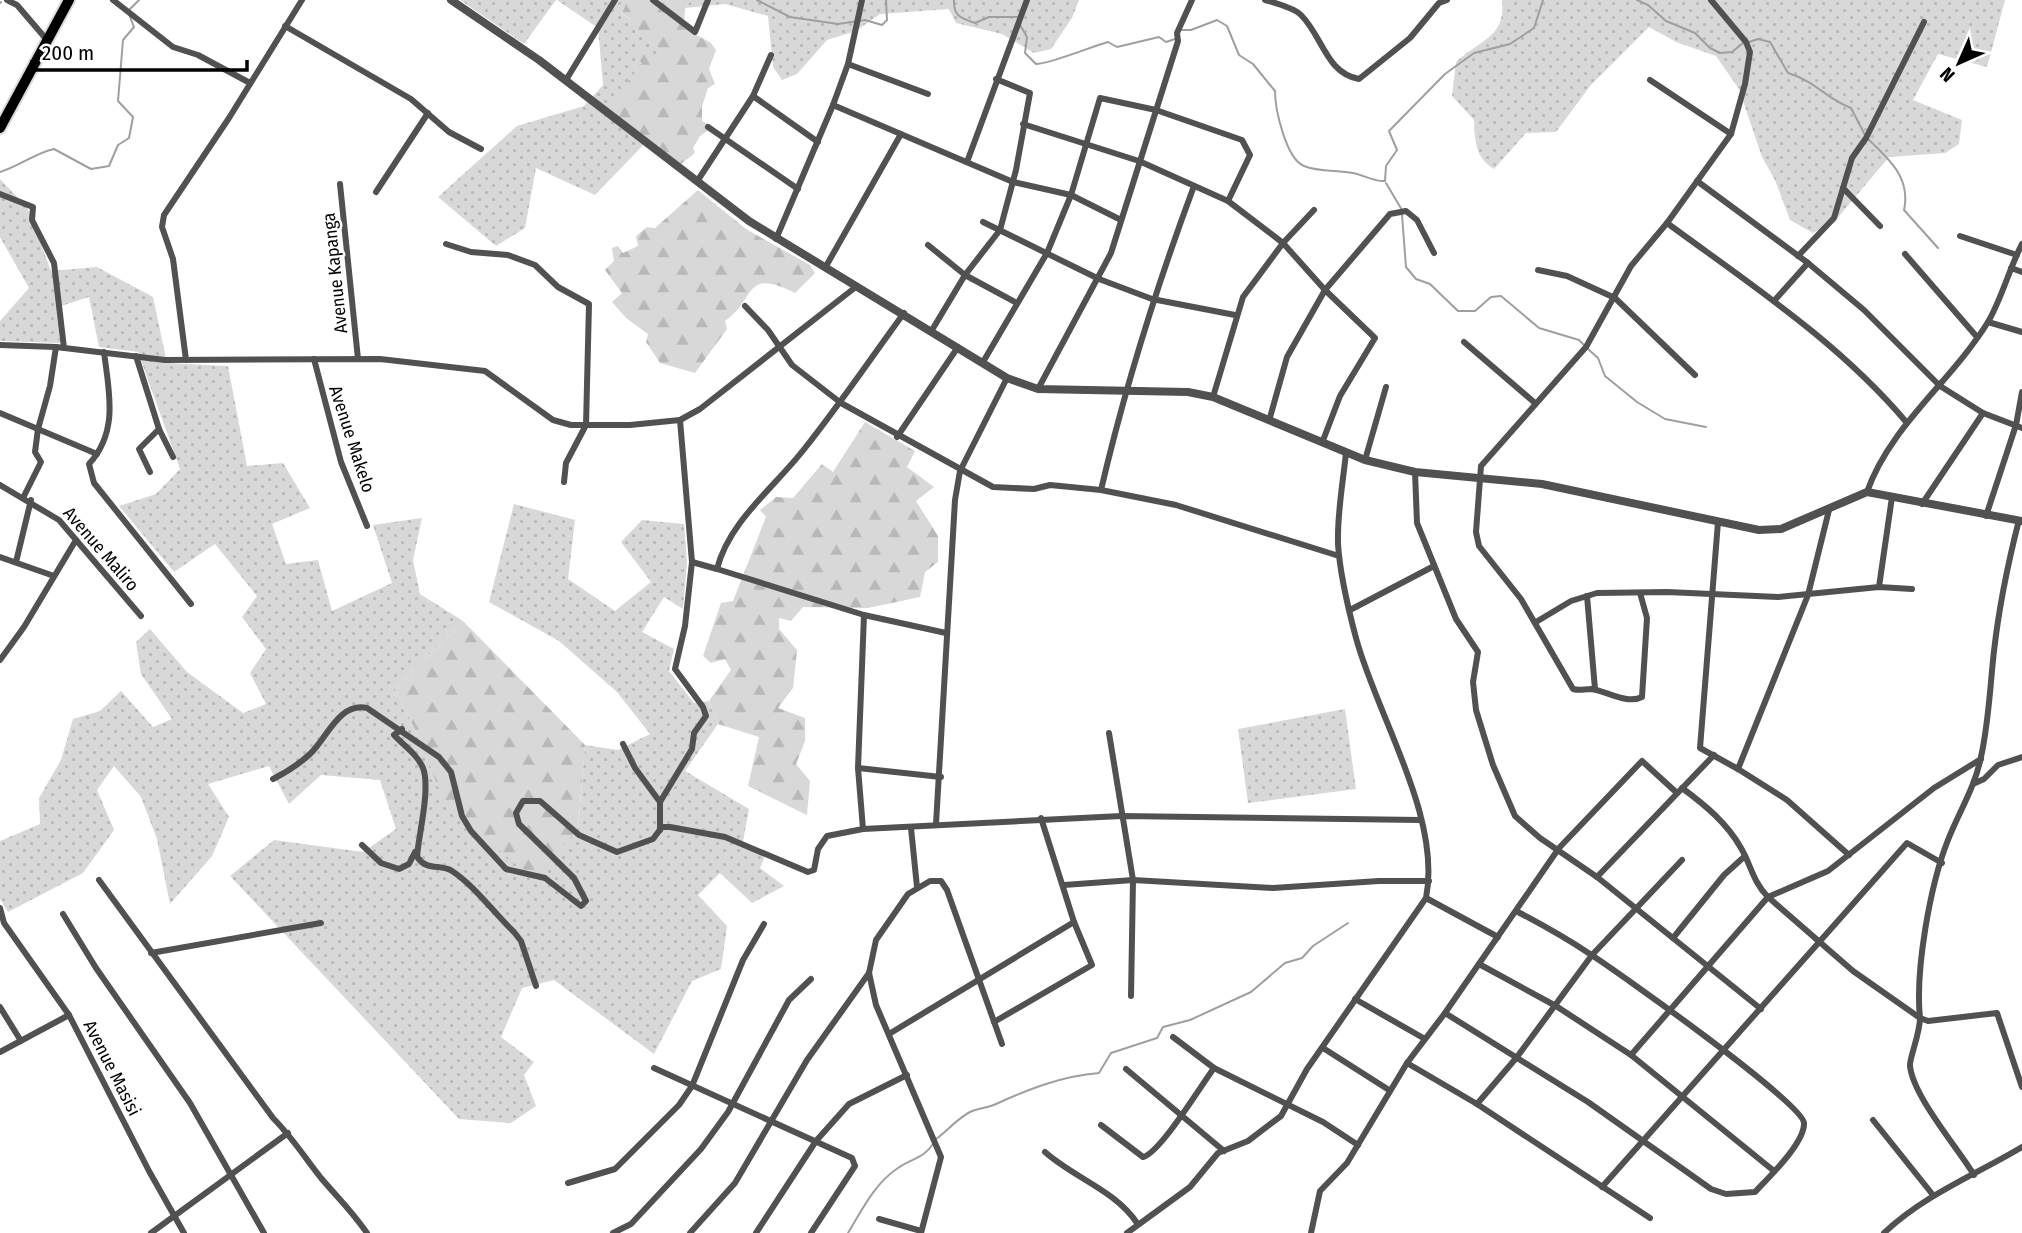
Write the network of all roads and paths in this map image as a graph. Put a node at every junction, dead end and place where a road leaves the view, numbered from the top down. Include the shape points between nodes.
1 (7, 0) edge
2 (69, 0) edge
3 (113, 0) edge
4 (302, 0) edge
5 (451, 0) edge
6 (615, 0) edge
7 (653, 0) edge
8 (708, 0) edge
9 (862, 0) edge
10 (1027, 0) edge
11 (1192, 0) edge
12 (1265, 0) edge
13 (1447, 0) edge
14 (1711, 0) edge
15 (1275, 1) edge
16 (1924, 22) dead end
17 (285, 26) junction
18 (47, 40) junction
19 (771, 55) dead end
20 (848, 64) junction
21 (996, 79) junction
22 (1650, 79) dead end
23 (566, 80) junction
24 (250, 83) junction
25 (928, 94) dead end
26 (753, 96) junction
27 (833, 105) junction
28 (1156, 110) junction
29 (428, 113) junction
30 (1023, 124) junction
31 (708, 127) dead end
32 (0, 128) edge
33 (901, 134) junction
34 (1731, 134) junction
35 (726, 140) junction
36 (818, 142) junction
37 (1087, 142) junction
38 (481, 149) dead end
39 (1139, 161) junction
40 (967, 162) junction
41 (698, 180) junction
42 (1697, 181) junction
43 (1013, 182) junction
44 (340, 184) dead end
45 (1194, 186) junction
46 (1843, 188) junction
47 (798, 189) junction
48 (376, 192) dead end
49 (0, 194) edge
50 (1071, 195) junction
51 (1228, 201) junction
52 (1314, 211) dead end
53 (1121, 220) junction
54 (984, 222) dead end
55 (1667, 223) junction
56 (1880, 226) dead end
57 (1000, 230) junction
58 (1960, 236) dead end
59 (776, 239) junction
60 (1283, 243) junction
61 (446, 244) dead end
62 (2022, 244) edge
63 (928, 245) dead end
64 (1047, 253) junction
65 (1434, 253) dead end
66 (1905, 254) dead end
67 (2017, 255) junction
68 (1798, 256) junction
69 (1808, 263) junction
70 (825, 268) junction
71 (2011, 268) junction
72 (1538, 270) dead end
73 (2022, 272) edge
74 (965, 275) junction
75 (1099, 279) junction
76 (857, 286) junction
77 (1325, 290) junction
78 (1615, 298) junction
79 (1152, 299) junction
80 (1774, 301) junction
81 (1017, 303) junction
82 (745, 306) dead end
83 (904, 313) junction
84 (1235, 315) junction
85 (1988, 322) junction
86 (932, 330) junction
87 (2022, 332) edge
88 (1977, 337) junction
89 (1464, 342) dead end
90 (0, 345) edge
91 (56, 347) junction
92 (958, 347) junction
93 (64, 348) junction
94 (778, 348) junction
95 (104, 352) junction
96 (136, 356) junction
97 (314, 359) junction
98 (358, 359) junction
99 (186, 360) junction
100 (983, 362) junction
101 (1695, 375) dead end
102 (1007, 378) junction
103 (1940, 386) junction
104 (1385, 387) dead end
105 (1038, 388) junction
106 (1124, 391) junction
107 (2022, 392) edge
108 (1213, 397) junction
109 (841, 403) junction
110 (1535, 403) junction
111 (0, 413) edge
112 (1983, 413) junction
113 (680, 420) junction
114 (1269, 421) junction
115 (1907, 423) junction
116 (586, 425) junction
117 (2019, 426) edge
118 (38, 429) junction
119 (159, 429) junction
120 (897, 437) junction
121 (1322, 443) junction
122 (1346, 453) junction
123 (97, 454) junction
124 (173, 457) dead end
125 (1365, 460) junction
126 (960, 471) junction
127 (150, 472) dead end
128 (1415, 472) junction
129 (1479, 479) junction
130 (564, 482) dead end
131 (0, 485) edge
132 (1101, 490) junction
133 (1867, 492) junction
134 (24, 496) junction
135 (1892, 497) junction
136 (32, 500) junction
137 (1923, 504) junction
138 (1829, 510) junction
139 (1986, 516) junction
140 (2020, 521) edge
141 (1718, 522) junction
142 (367, 526) dead end
143 (76, 540) junction
144 (1339, 556) junction
145 (0, 557) edge
146 (16, 562) junction
147 (692, 562) junction
148 (1434, 566) junction
149 (717, 569) junction
150 (54, 576) junction
151 (1879, 587) junction
152 (1912, 589) dead end
153 (1640, 593) junction
154 (1711, 594) junction
155 (1808, 595) junction
156 (1587, 596) junction
157 (191, 604) dead end
158 (1350, 610) junction
159 (864, 615) junction
160 (141, 616) dead end
161 (1536, 622) junction
162 (946, 633) junction
163 (0, 660) edge
164 (1595, 689) junction
165 (402, 729) junction
166 (1110, 733) dead end
167 (623, 744) dead end
168 (1714, 755) junction
169 (2022, 757) edge
170 (1981, 759) junction
171 (858, 768) junction
172 (1738, 769) junction
173 (941, 777) junction
174 (273, 779) dead end
175 (1972, 784) junction
176 (1679, 791) junction
177 (660, 802) junction
178 (1121, 816) junction
179 (1041, 818) junction
180 (1420, 820) junction
181 (936, 824) junction
182 (911, 828) junction
183 (863, 829) junction
184 (660, 830) junction
185 (362, 845) dead end
186 (1559, 848) junction
187 (416, 850) junction
188 (1849, 855) junction
189 (1745, 856) junction
190 (1682, 860) dead end
191 (1942, 863) junction
192 (1597, 877) junction
193 (99, 880) dead end
194 (1133, 880) junction
195 (1429, 881) junction
196 (1064, 885) junction
197 (917, 887) junction
198 (1768, 897) junction
199 (1426, 898) junction
200 (0, 908) edge
201 (1636, 910) junction
202 (1516, 911) junction
203 (63, 914) dead end
204 (1074, 922) junction
205 (2, 923) edge
206 (321, 923) dead end
207 (764, 923) dead end
208 (1498, 937) junction
209 (1673, 938) junction
210 (1821, 944) junction
211 (151, 953) junction
212 (1592, 955) junction
213 (1479, 964) junction
214 (1707, 965) junction
215 (869, 973) junction
216 (980, 978) junction
217 (811, 979) dead end
218 (536, 986) dead end
219 (1131, 996) dead end
220 (1355, 999) junction
221 (1556, 1006) junction
222 (0, 1007) edge
223 (1668, 1009) junction
224 (1761, 1009) junction
225 (1446, 1013) junction
226 (69, 1015) junction
227 (1920, 1018) junction
228 (995, 1022) junction
229 (889, 1034) junction
230 (1173, 1037) dead end
231 (1425, 1039) junction
232 (21, 1041) junction
233 (1002, 1044) dead end
234 (1323, 1048) junction
235 (1724, 1051) junction
236 (0, 1052) edge
237 (1631, 1055) junction
238 (1517, 1057) junction
239 (1407, 1063) junction
240 (654, 1068) dead end
241 (1126, 1069) dead end
242 (1214, 1069) junction
243 (908, 1075) junction
244 (692, 1086) junction
245 (2022, 1087) edge
246 (1389, 1090) junction
247 (1685, 1097) junction
248 (1478, 1104) junction
249 (731, 1105) junction
250 (1288, 1105) junction
251 (1181, 1112) junction
252 (1873, 1120) dead end
253 (771, 1123) junction
254 (1101, 1125) dead end
255 (288, 1133) junction
256 (1646, 1140) junction
257 (816, 1141) junction
258 (1358, 1145) junction
259 (2022, 1147) edge
260 (1224, 1151) junction
261 (1045, 1152) dead end
262 (1774, 1171) junction
263 (232, 1175) junction
264 (1974, 1175) junction
265 (568, 1183) dead end
266 (1602, 1187) junction
267 (1933, 1195) junction
268 (175, 1216) junction
269 (1650, 1218) dead end
270 (879, 1219) dead end
271 (1137, 1223) junction
272 (921, 1232) edge
273 (151, 1233) edge
274 (184, 1233) edge
275 (264, 1233) edge
276 (367, 1233) edge
277 (613, 1233) edge
278 (690, 1233) edge
279 (756, 1233) edge
280 (811, 1233) edge
281 (1127, 1233) edge
282 (1311, 1233) edge
283 (1884, 1233) edge

1 - 18 street via 17,5
2 - 18 highway
3 - 24 street via 173,47
4 - 17 street
5 - 23 street
6 - 23 street
7 - 8 street via 695,33
9 - 20 street
10 - 21 street
11 - 28 street via 1177,33
12 - 15 street
13 - 15 street via 1410,38 1359,79 1345,76 1335,66 1300,14
14 - 34 street via 1750,52
16 - 46 street via 1852,159
17 - 24 street
17 - 29 street
18 - 32 highway
19 - 26 street
20 - 25 street
20 - 27 street
21 - 30 street via 1030,93
21 - 40 street
22 - 34 street
23 - 41 street
24 - 99 street via 164,215 162,227 173,259
26 - 35 street
26 - 36 street
27 - 33 street
27 - 36 street
28 - 37 street via 1100,98
28 - 39 street
28 - 51 street via 1242,140 1250,155
29 - 38 street via 449,132
29 - 48 street
30 - 37 street
30 - 43 street
31 - 35 street
33 - 40 street
33 - 70 street
34 - 42 street
35 - 41 street
35 - 47 street
36 - 47 street
37 - 39 street
37 - 50 street
39 - 45 street
39 - 53 street
40 - 43 street
41 - 59 street
42 - 55 street
42 - 68 street
43 - 50 street
43 - 57 street
44 - 98 street, Avenue Kapanga
45 - 51 street
45 - 79 street
46 - 56 street
46 - 68 street via 1834,218
47 - 59 street
49 - 93 street via 33,207 32,220 54,263
50 - 53 street
50 - 64 street
51 - 60 street
52 - 60 street
53 - 75 street
54 - 57 street
55 - 78 street via 1631,267
55 - 80 street
57 - 64 street
57 - 74 street
58 - 67 street
59 - 70 street
60 - 77 street
60 - 84 street via 1242,297
61 - 116 street via 471,252 508,255 535,265 558,287 589,304
62 - 67 street
63 - 74 street
64 - 75 street
64 - 81 street
65 - 77 street via 1417,220 1406,211 1390,214
66 - 88 street
67 - 71 street
68 - 69 street
69 - 80 street
69 - 103 street via 1864,310
70 - 76 street
71 - 73 street
71 - 85 street
72 - 78 street via 1567,276
74 - 81 street
74 - 86 street
75 - 79 street
75 - 105 street
76 - 83 street
76 - 94 street
77 - 114 street via 1287,356
77 - 121 street via 1375,338 1340,396
78 - 101 street
78 - 110 street via 1586,348
79 - 84 street
79 - 106 street
80 - 115 street via 1879,390
81 - 100 street
82 - 94 street
83 - 86 street
83 - 109 street
84 - 108 street
85 - 87 street
85 - 88 street
86 - 92 street
88 - 103 street
89 - 110 street
90 - 91 street
91 - 93 street
91 - 118 street
92 - 100 street
92 - 120 street
93 - 95 street
94 - 109 street via 792,365
94 - 113 street
95 - 96 street
95 - 123 street via 110,411 107,434
96 - 99 street
96 - 119 street
97 - 98 street
97 - 99 street
97 - 142 street, Avenue Makelo via 341,462
98 - 116 street via 485,371 553,420
100 - 102 street
102 - 105 street
102 - 126 street
103 - 112 street
103 - 115 street
104 - 125 street
105 - 106 street
106 - 108 street
106 - 132 street
107 - 117 street
108 - 114 street
109 - 120 street
109 - 149 street via 730,536
110 - 129 street via 1481,466
111 - 118 street
112 - 117 street
112 - 137 street
113 - 116 street
113 - 147 street
114 - 121 street
115 - 133 street via 1875,468
116 - 130 street via 565,463
117 - 139 street
118 - 123 street
118 - 134 street via 36,452 41,462
119 - 124 street
119 - 127 street via 139,449
120 - 126 street
121 - 122 street
122 - 125 street
122 - 144 street
123 - 157 street via 89,464 94,483
125 - 128 street
126 - 132 street via 993,487 1050,485
126 - 162 street
128 - 129 street
128 - 148 street via 1415,515
129 - 141 street via 1581,491
129 - 161 street via 1479,546
131 - 134 street, Avenue Maliro
132 - 144 street via 1176,505
133 - 135 street
133 - 138 street
134 - 136 street, Avenue Maliro
135 - 137 street
135 - 151 street
136 - 143 street, Avenue Maliro via 60,520
136 - 146 street
137 - 139 street
138 - 141 street via 1781,529
138 - 155 street
139 - 140 street
140 - 170 street via 2007,566
141 - 154 street
143 - 150 street
143 - 160 street, Avenue Maliro
144 - 158 street
145 - 146 street
146 - 150 street
147 - 149 street
147 - 177 street via 675,669 706,716
148 - 158 street
148 - 186 street via 1456,619 1478,652 1473,682 1476,710 1507,798 1515,816
149 - 159 street
150 - 163 street
151 - 152 street
151 - 155 street
153 - 154 street
153 - 156 street
153 - 164 street via 1647,618 1642,696 1604,696
154 - 155 street
154 - 168 street via 1700,748
155 - 172 street
156 - 161 street
156 - 164 street
158 - 180 street via 1366,670 1407,773
159 - 162 street
159 - 171 street
161 - 164 street via 1569,683 1576,690
162 - 173 street
165 - 174 street via 367,708 347,709 312,752
165 - 184 street via 451,772 462,816 506,869 545,877 581,906 585,896 574,878 519,824 516,813 523,801 540,801 579,835 617,852 653,839
165 - 187 street via 394,735 417,757 426,779 426,809
166 - 178 street
167 - 177 street
168 - 172 street
168 - 176 street
169 - 175 street via 1998,765
170 - 175 street
170 - 188 street via 1934,788
171 - 173 street
171 - 183 street
172 - 188 street via 1787,800
173 - 181 street
175 - 191 street
176 - 186 street via 1642,761
176 - 189 street via 1723,824
176 - 192 street
177 - 184 street
178 - 179 street
178 - 180 street
178 - 194 street
179 - 181 street
179 - 196 street
180 - 195 street
181 - 182 street
182 - 183 street
182 - 197 street
183 - 184 street via 827,836 818,849 814,870 808,872 725,837 670,827
185 - 187 street via 381,863 399,869 409,864
186 - 192 street
186 - 202 street
187 - 218 street via 428,867 450,869 514,932
188 - 198 street via 1828,870
189 - 198 street via 1756,885
189 - 209 street
190 - 201 street
191 - 210 street via 1907,843
191 - 227 street via 1917,989
192 - 201 street
193 - 211 street
194 - 195 street via 1261,888
194 - 196 street
194 - 219 street
195 - 199 street
196 - 204 street
197 - 215 street via 876,940
197 - 216 street via 941,881
198 - 210 street
198 - 214 street
199 - 208 street
199 - 220 street
200 - 205 street
201 - 209 street
201 - 212 street
202 - 208 street
202 - 212 street
203 - 263 street via 190,1103
204 - 216 street
204 - 228 street via 1092,965
205 - 226 street, Avenue Masisi
206 - 211 street
207 - 244 street via 743,960
208 - 213 street
209 - 214 street
210 - 224 street
210 - 227 street
211 - 255 street
212 - 221 street
212 - 223 street
213 - 221 street
213 - 225 street
214 - 223 street
214 - 224 street
215 - 229 street
215 - 253 street via 807,1060
216 - 228 street
216 - 229 street
217 - 249 street via 789,1000
220 - 231 street
220 - 234 street
221 - 237 street
221 - 238 street
222 - 232 street
223 - 235 street
223 - 237 street
224 - 235 street
225 - 231 street
225 - 238 street
226 - 232 street
226 - 268 street, Avenue Masisi
227 - 245 street via 1937,1022 1997,1013
227 - 264 street via 1910,1060 1913,1080
228 - 233 street
229 - 243 street
230 - 242 street
231 - 239 street
232 - 236 street
234 - 246 street
234 - 250 street
235 - 247 street
235 - 262 street via 1802,1115 1804,1127
237 - 247 street
238 - 248 street
238 - 256 street
239 - 246 street
239 - 248 street
240 - 244 street
241 - 251 street
242 - 250 street
242 - 251 street
243 - 257 street via 849,1104
243 - 272 street via 942,1164
244 - 249 street
244 - 265 street via 615,1169
246 - 258 street
247 - 256 street
247 - 262 street
248 - 266 street
249 - 253 street
249 - 277 street via 693,1158 631,1224
250 - 258 street
250 - 260 street via 1257,1135
251 - 254 street via 1162,1143 1143,1157
251 - 260 street
252 - 267 street
253 - 257 street
253 - 278 street via 735,1183
255 - 263 street
255 - 276 street
256 - 262 street via 1703,1184 1726,1194 1755,1192
256 - 266 street
257 - 279 street
257 - 280 street via 852,1158 855,1166
258 - 282 street via 1320,1191
259 - 264 street
260 - 271 street via 1209,1160 1185,1191
261 - 271 street via 1118,1200
263 - 268 street
263 - 275 street
264 - 267 street
266 - 269 street
267 - 283 street
268 - 273 street
268 - 274 street, Avenue Masisi
270 - 272 street
271 - 281 street

